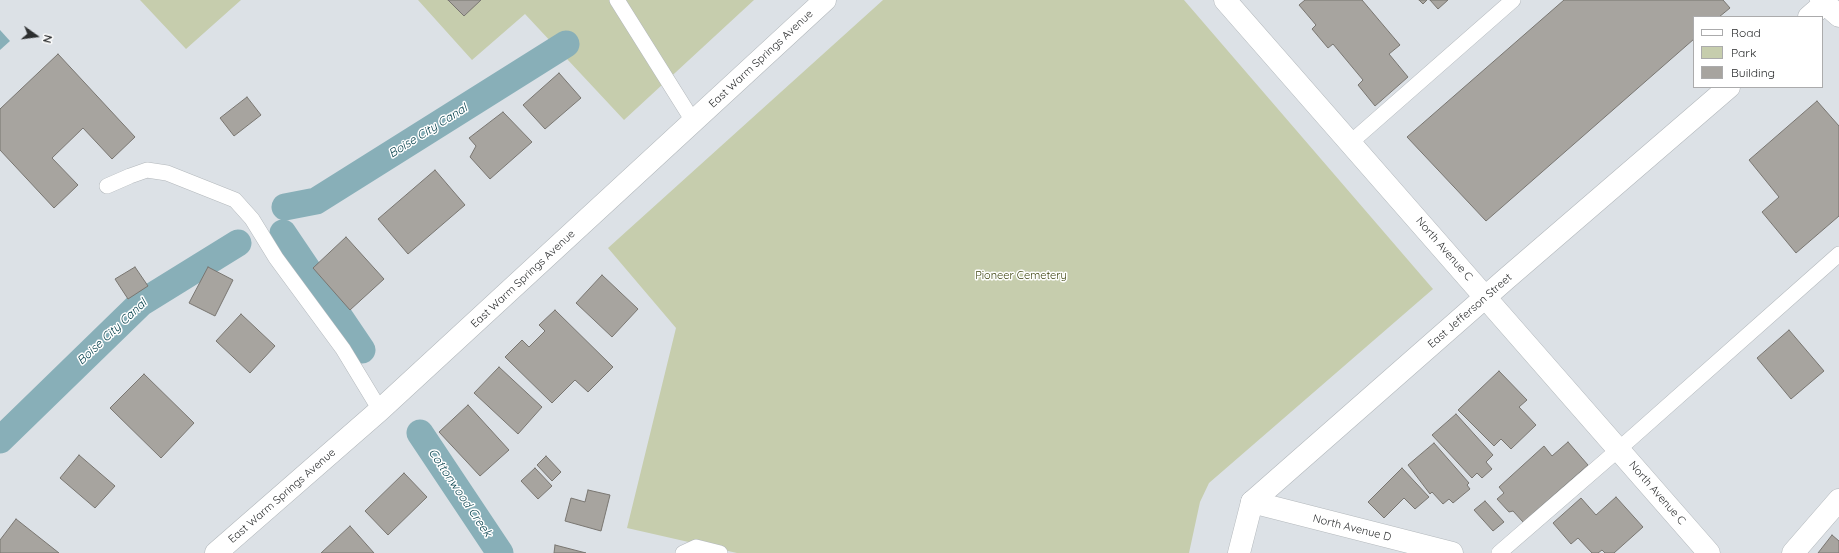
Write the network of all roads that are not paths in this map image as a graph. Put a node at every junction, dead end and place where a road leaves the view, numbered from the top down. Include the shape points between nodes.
1 (617, 0) edge
2 (825, 0) edge
3 (1225, 0) edge
4 (1513, 0) edge
5 (1728, 88) edge
6 (693, 121) junction
7 (1350, 143) junction
8 (107, 186) dead end
9 (1839, 254) edge
10 (1486, 297) junction
11 (380, 410) junction
12 (1619, 449) junction
13 (1839, 500) edge
14 (1252, 502) junction
15 (1443, 552) edge
16 (216, 553) edge
17 (683, 553) edge
18 (720, 553) edge
19 (1239, 553) edge
20 (1499, 553) edge
21 (1708, 553) edge
22 (1793, 553) edge

1 - 6 lane
2 - 6 street, East Warm Springs Avenue
3 - 7 street, North Avenue C
4 - 7 lane
5 - 10 street, East Jefferson Street
6 - 11 street, East Warm Springs Avenue
7 - 10 street, North Avenue C
8 - 11 lane via 147,170 167,173 235,200 252,219 276,258 343,349
9 - 12 lane
10 - 12 street, North Avenue C
10 - 14 street, East Jefferson Street
11 - 16 street, East Warm Springs Avenue
12 - 20 lane
12 - 21 street, North Avenue C
13 - 22 street
14 - 15 street, North Avenue D
14 - 19 street
17 - 18 lane via 696,547

